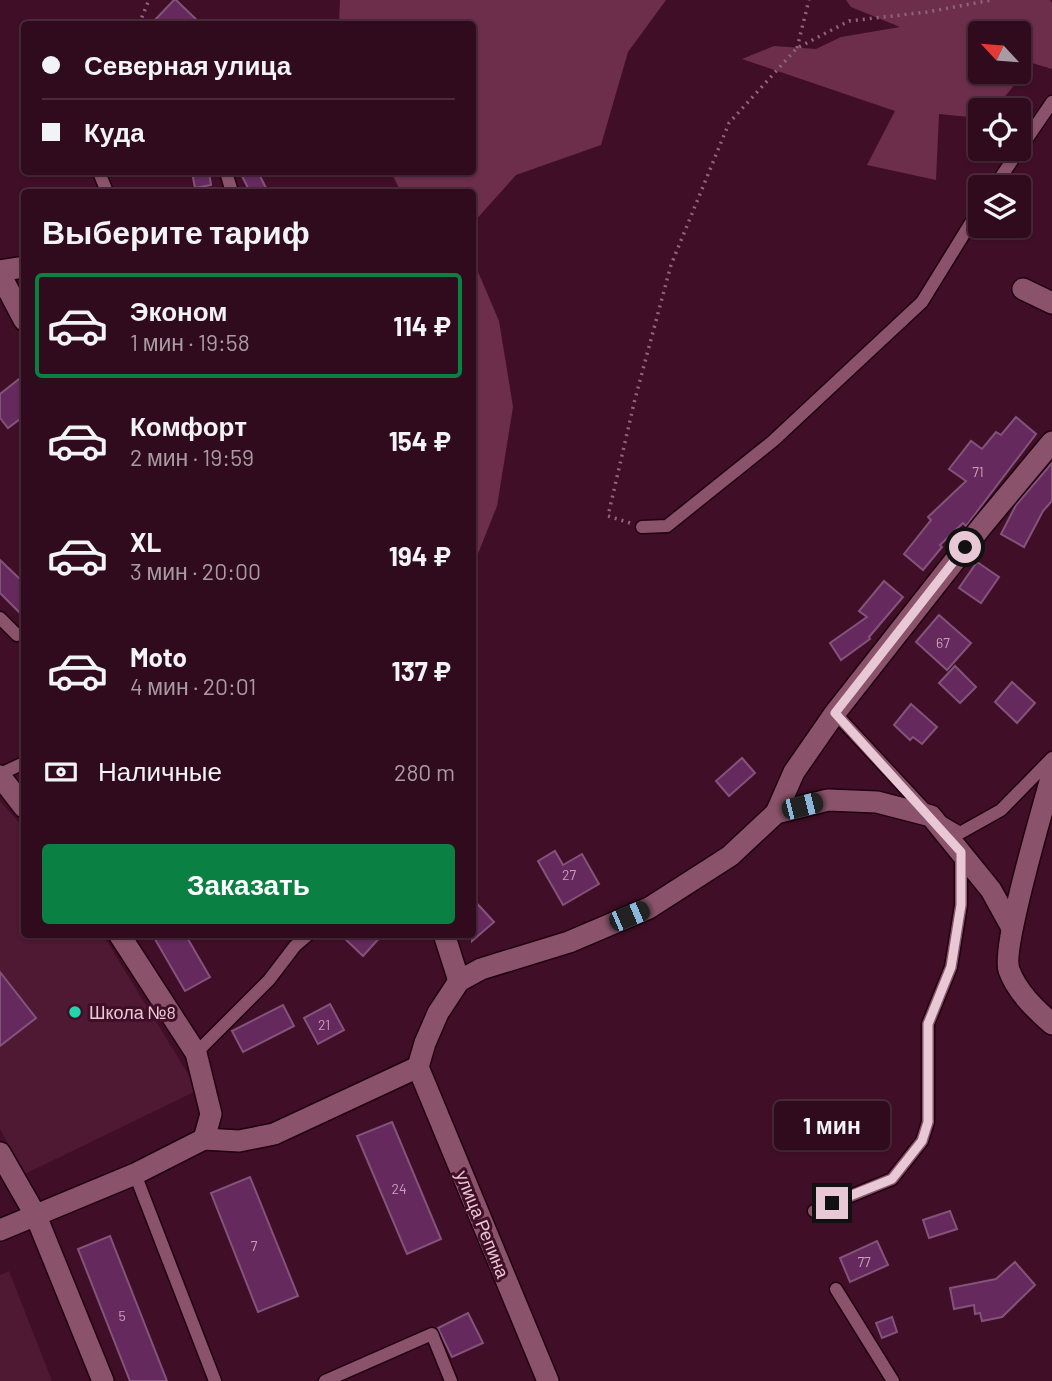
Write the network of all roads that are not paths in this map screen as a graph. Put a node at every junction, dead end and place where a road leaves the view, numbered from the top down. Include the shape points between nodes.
1 (1052, 102) edge
2 (1002, 175) edge
3 (968, 227) edge
4 (21, 268) edge
5 (0, 273) edge
6 (1023, 289) dead end
7 (1052, 303) edge
8 (21, 314) edge
9 (1051, 445) edge
10 (642, 527) road end
11 (0, 618) edge
12 (17, 635) dead end
13 (835, 713) junction
14 (1052, 758) edge
15 (21, 764) edge
16 (1052, 774) edge
17 (0, 775) edge
18 (21, 803) edge
19 (776, 813) junction
20 (931, 816) junction
21 (961, 852) junction
22 (1012, 928) junction
23 (122, 938) edge
24 (304, 938) edge
25 (445, 938) edge
26 (459, 981) junction
27 (1052, 1024) edge
28 (196, 1053) junction
29 (418, 1067) junction
30 (204, 1139) junction
31 (0, 1153) edge
32 (135, 1174) junction
33 (814, 1211) dead end
34 (36, 1216) junction
35 (0, 1230) edge
36 (836, 1289) dead end
37 (103, 1381) edge
38 (215, 1381) edge
39 (325, 1381) edge
40 (451, 1381) edge
41 (548, 1381) edge
42 (893, 1381) edge

1 - 2 lane
3 - 10 lane via 922,302 773,441 667,526
4 - 5 street
5 - 8 street
6 - 7 street
9 - 13 street
11 - 12 lane
13 - 19 street via 794,772
13 - 20 lane
14 - 20 lane via 1002,810 981,823 960,833
15 - 17 lane
16 - 22 street
17 - 18 street
19 - 20 street via 828,800 877,802
19 - 26 street via 730,856 649,908
20 - 21 street
21 - 22 street via 992,890
21 - 33 lane via 961,905 951,967 928,1024 928,1122 922,1141 892,1179
22 - 27 street via 1007,968 1027,1001
23 - 28 street
24 - 28 lane
25 - 26 street
26 - 29 street via 438,1013
28 - 30 street via 211,1114
29 - 30 street via 274,1134 239,1141
29 - 41 street, улица Репина
30 - 32 street
31 - 34 street
32 - 34 street
32 - 38 lane
34 - 35 street
34 - 37 street
36 - 42 lane
39 - 40 lane via 432,1334

